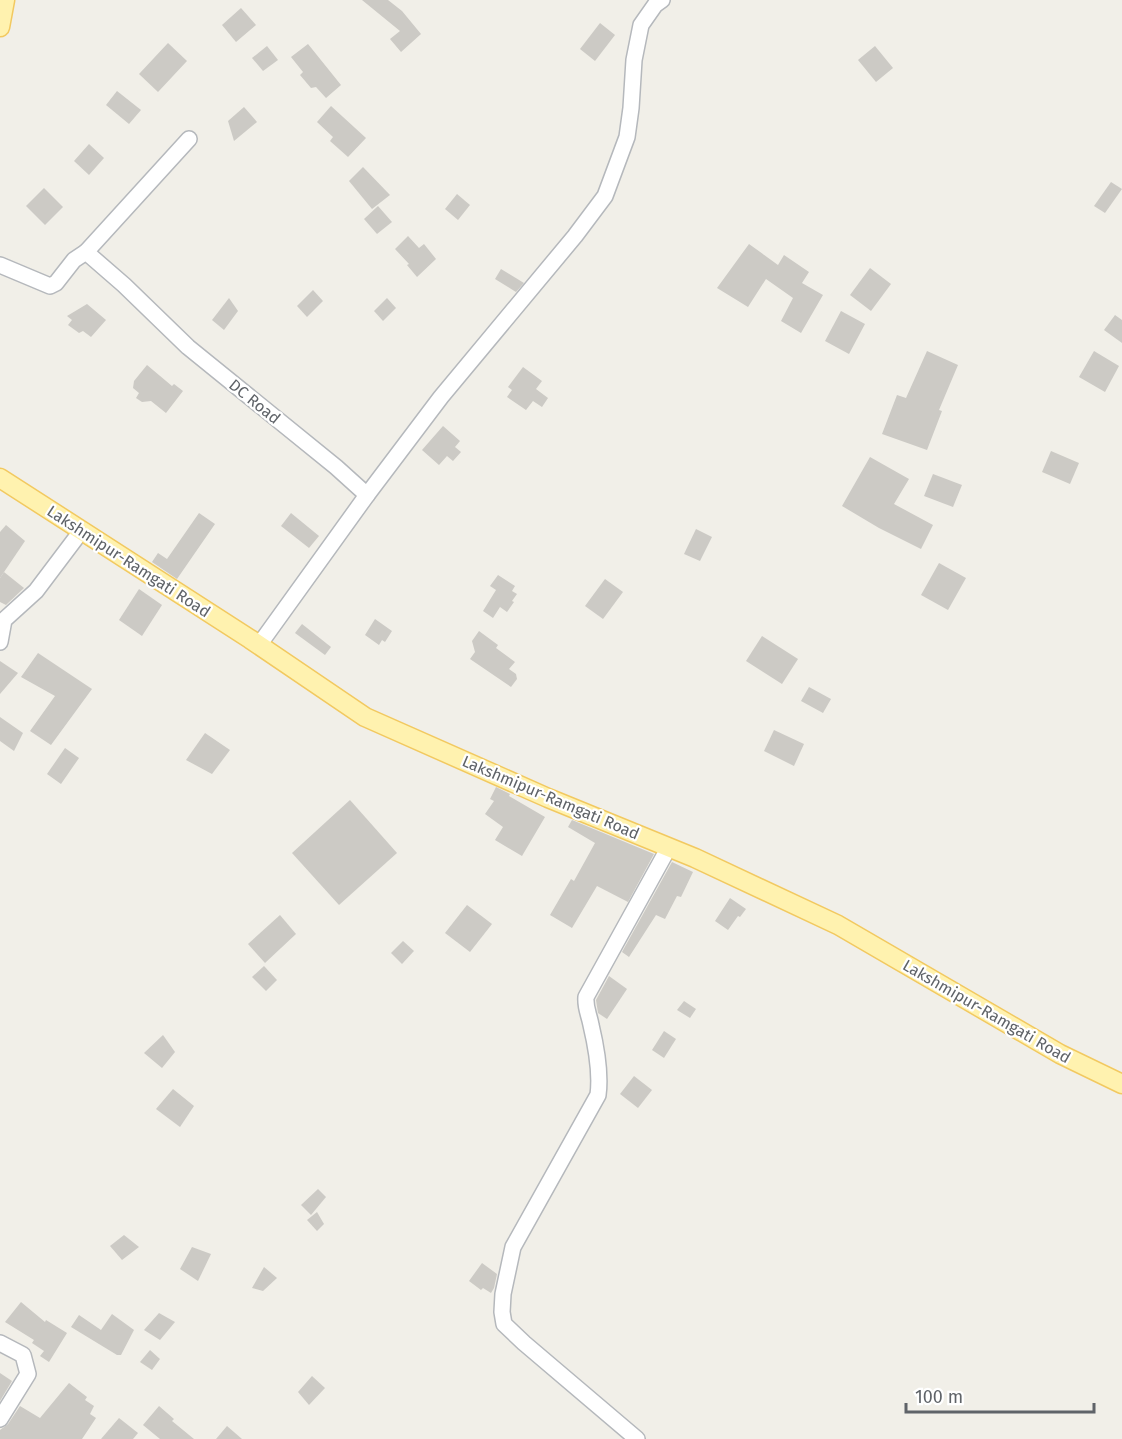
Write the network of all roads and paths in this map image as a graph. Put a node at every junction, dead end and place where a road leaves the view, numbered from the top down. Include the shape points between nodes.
1 (5, 0) edge
2 (662, 0) edge
3 (0, 27) edge
4 (189, 139) dead end
5 (86, 252) junction
6 (0, 265) edge
7 (0, 478) edge
8 (367, 495) junction
9 (82, 530) junction
10 (0, 642) edge
11 (259, 645) junction
12 (669, 847) junction
13 (1122, 1084) edge
14 (0, 1343) edge
15 (0, 1419) edge
16 (637, 1439) edge

1 - 3 main road
2 - 8 street via 641,25 627,137 605,196 441,397
4 - 5 street
5 - 6 street via 50,286
5 - 8 street, DC Road via 188,347
7 - 9 main road, Lakshmipur-Ramgati Road
8 - 11 street
9 - 10 street via 36,591 4,620
9 - 11 main road, Lakshmipur-Ramgati Road
11 - 12 main road, Lakshmipur-Ramgati Road via 365,717
12 - 13 main road, Lakshmipur-Ramgati Road via 838,925 1060,1054
12 - 16 street via 586,997 600,1083 598,1095 513,1247 502,1312 504,1324 524,1343
14 - 15 street via 23,1355 28,1374

